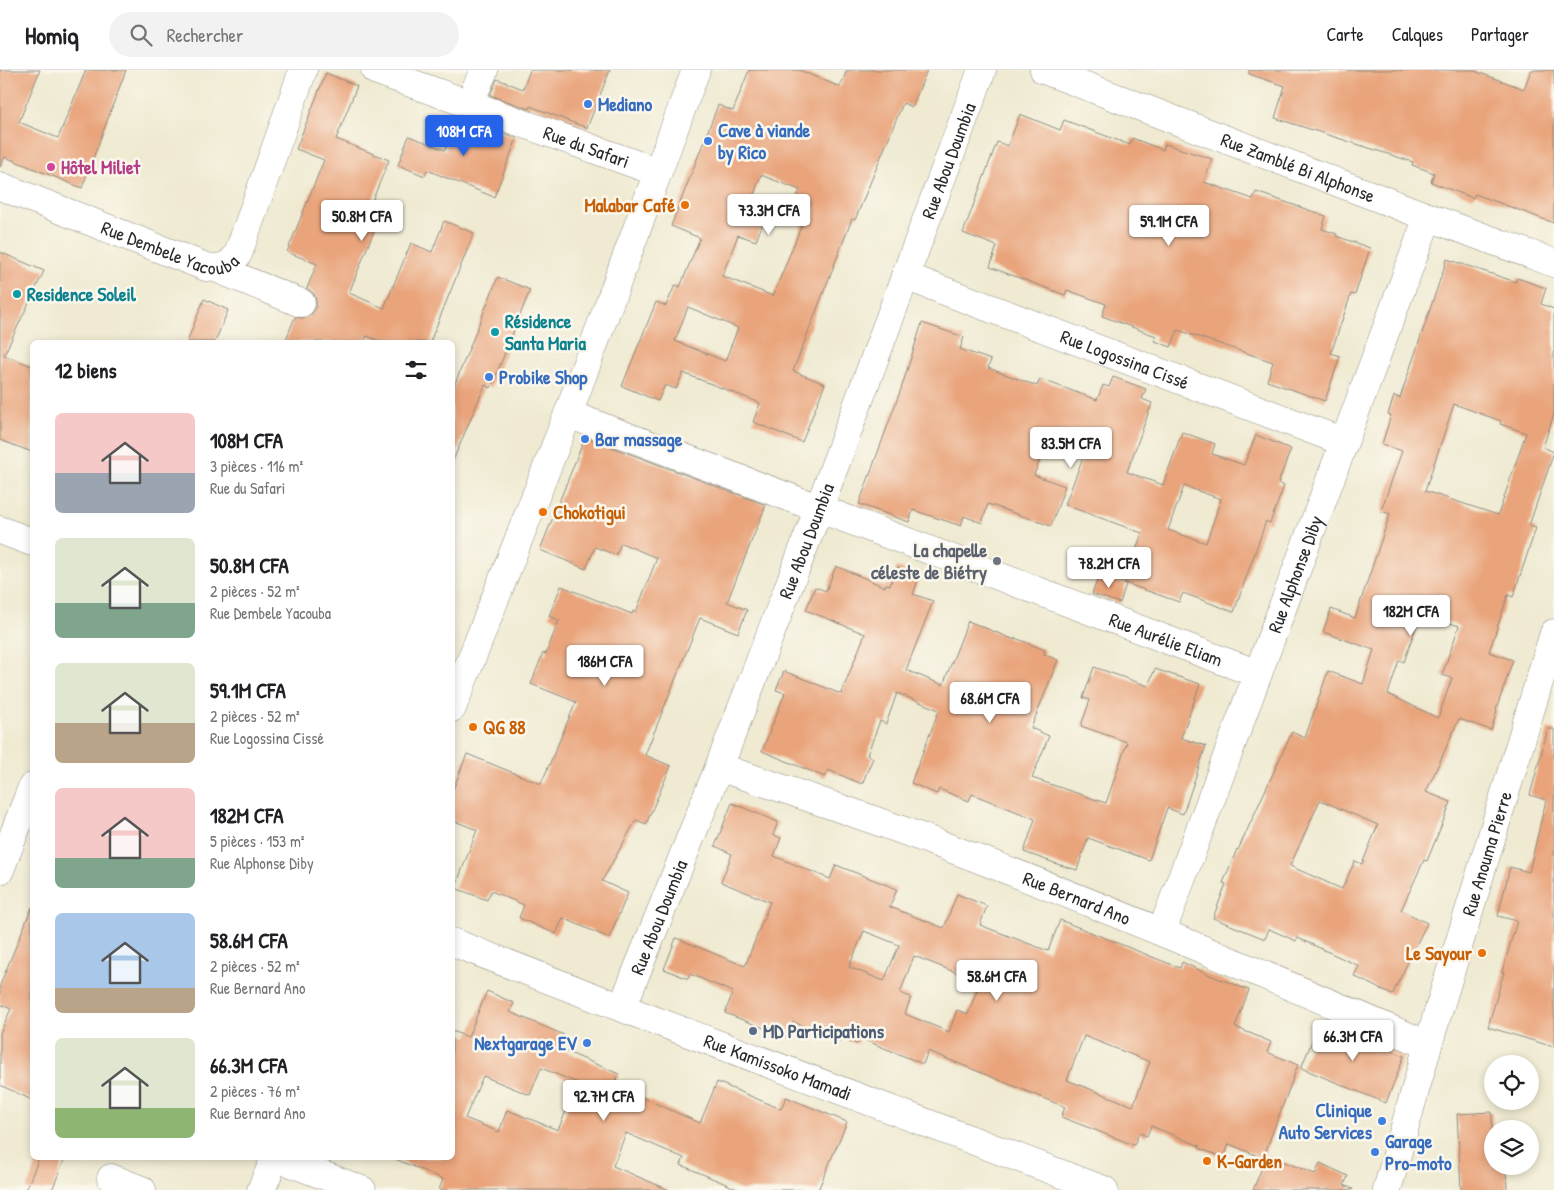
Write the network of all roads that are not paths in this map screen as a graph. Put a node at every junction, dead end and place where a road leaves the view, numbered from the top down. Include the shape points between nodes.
1 (303, 70) edge
2 (375, 70) edge
3 (484, 70) edge
4 (696, 70) edge
5 (982, 70) edge
6 (1044, 70) edge
7 (469, 104) junction
8 (656, 172) junction
9 (0, 186) edge
10 (1428, 216) junction
11 (1554, 263) edge
12 (218, 269) junction
13 (906, 276) junction
14 (301, 303) dead end
15 (568, 414) junction
16 (1344, 442) junction
17 (819, 508) junction
18 (0, 530) edge
19 (30, 541) edge
20 (1554, 633) edge
21 (1258, 674) junction
22 (455, 700) edge
23 (719, 767) junction
24 (30, 792) edge
25 (0, 870) edge
26 (1162, 931) junction
27 (455, 943) edge
28 (622, 1008) junction
29 (1428, 1045) junction
30 (275, 1160) edge
31 (281, 1160) edge
32 (110, 1178) dead end
33 (142, 1190) edge
34 (261, 1190) edge
35 (362, 1190) edge
36 (1104, 1190) edge
37 (1386, 1190) edge

1 - 12 street, Rue Dembele Yacouba via 238,254 226,268
2 - 7 street, Rue du Safari
3 - 7 street
4 - 8 street
5 - 13 street, Rue Abou Doumbia
6 - 10 street, Rue Zamblé Bi Alphonse
7 - 8 street, Rue du Safari
8 - 15 street
9 - 12 street, Rue Dembele Yacouba
10 - 11 street, Rue Zamblé Bi Alphonse
10 - 16 street, Rue Alphonse Diby
12 - 14 street
13 - 16 street, Rue Logossina Cissé
13 - 17 street, Rue Abou Doumbia
15 - 17 street, Rue Aurélie Eliam
15 - 22 street
16 - 21 street, Rue Alphonse Diby
17 - 21 street, Rue Aurélie Eliam
17 - 23 street, Rue Abou Doumbia
18 - 19 street
20 - 29 street, Rue Anouma Pierre
21 - 26 street, Rue Alphonse Diby
23 - 26 street, Rue Bernard Ano via 948,847
23 - 28 street, Rue Abou Doumbia
24 - 25 street
26 - 29 street, Rue Bernard Ano
27 - 28 street, Rue Kamissoko Mamadi
28 - 36 street, Rue Kamissoko Mamadi
29 - 37 street, Rue Anouma Pierre
30 - 34 street
31 - 35 street
32 - 33 street

